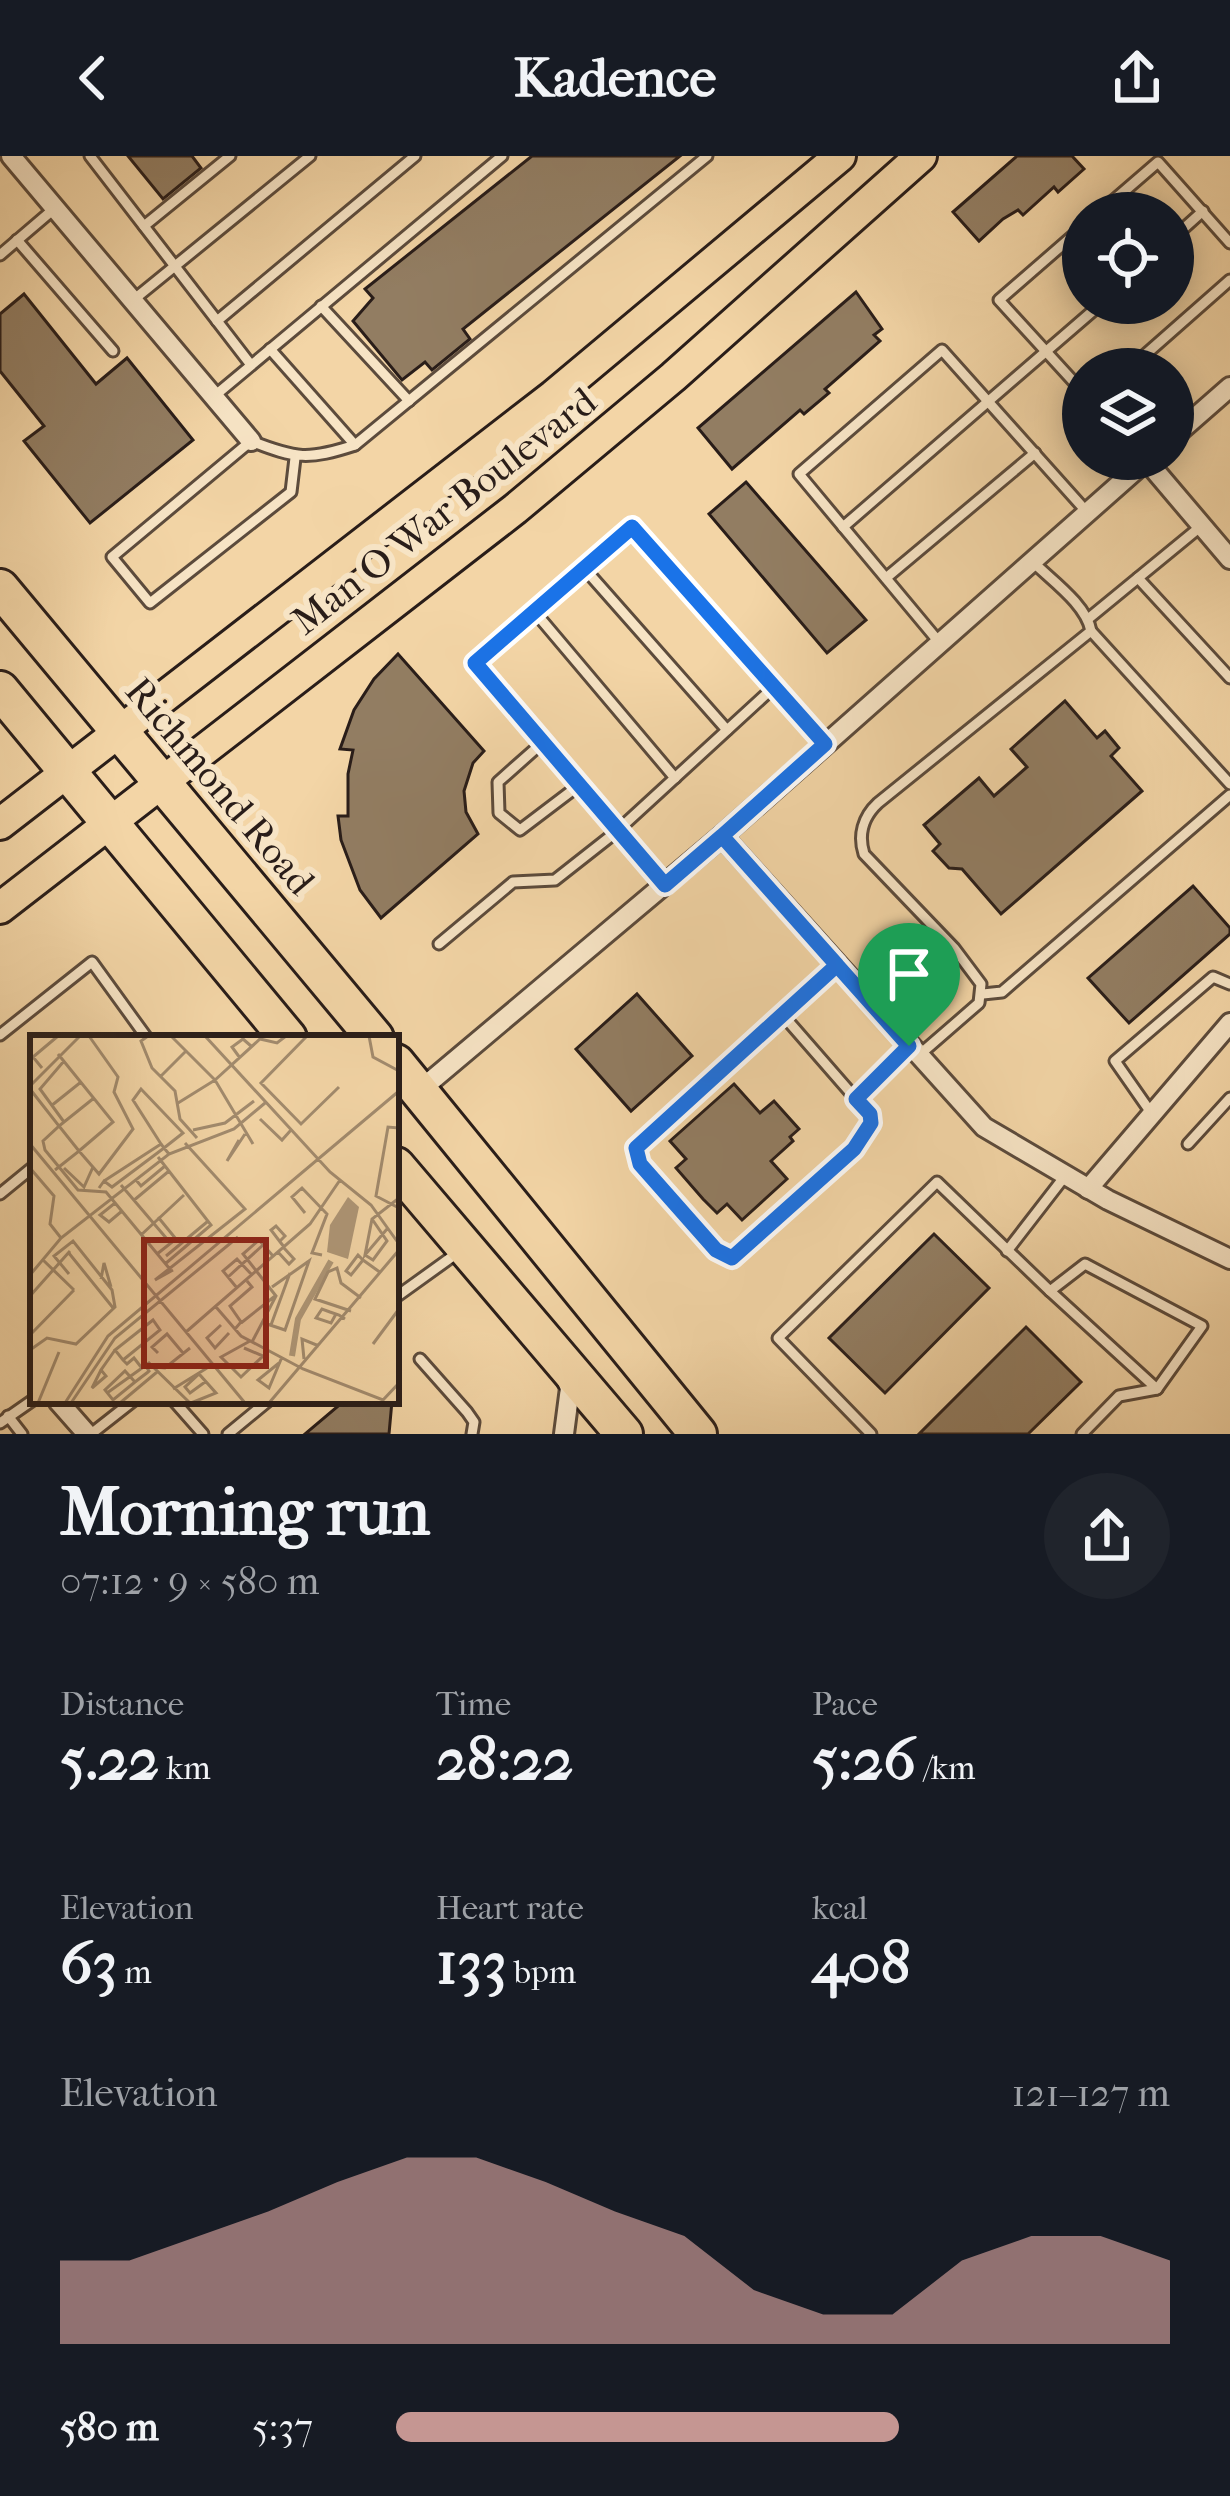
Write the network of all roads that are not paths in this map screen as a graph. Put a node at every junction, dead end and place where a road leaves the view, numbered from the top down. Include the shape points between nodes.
1 (10, 156) edge
2 (90, 156) edge
3 (230, 156) edge
4 (310, 156) edge
5 (415, 156) edge
6 (502, 156) edge
7 (707, 156) edge
8 (840, 156) edge
9 (921, 156) edge
10 (0, 164) edge
11 (1123, 192) edge
12 (1186, 192) edge
13 (1194, 201) edge
14 (55, 208) junction
15 (1203, 211) junction
16 (1194, 219) edge
17 (144, 226) junction
18 (17, 240) junction
19 (1230, 243) edge
20 (1062, 245) edge
21 (0, 254) edge
22 (174, 265) junction
23 (1230, 280) edge
24 (132, 301) junction
25 (321, 306) junction
26 (217, 321) junction
27 (1078, 324) edge
28 (1153, 348) edge
29 (270, 349) junction
30 (113, 351) dead end
31 (1047, 352) junction
32 (251, 364) junction
33 (1062, 369) edge
34 (1230, 387) edge
35 (212, 398) junction
36 (409, 400) junction
37 (990, 404) junction
38 (1194, 419) edge
39 (251, 442) junction
40 (355, 445) junction
41 (1035, 454) junction
42 (295, 458) junction
43 (1124, 480) edge
44 (1163, 480) edge
45 (1088, 512) junction
46 (1202, 525) junction
47 (843, 527) junction
48 (1230, 559) edge
49 (1032, 561) junction
50 (584, 568) junction
51 (886, 578) junction
52 (1138, 578) junction
53 (0, 588) edge
54 (534, 611) junction
55 (1090, 625) junction
56 (939, 642) junction
57 (1230, 678) edge
58 (774, 687) junction
59 (0, 690) edge
60 (727, 730) junction
61 (120, 731) junction
62 (542, 743) junction
63 (825, 744) junction
64 (67, 771) junction
65 (675, 778) junction
66 (161, 781) junction
67 (1230, 784) edge
68 (578, 786) junction
69 (1230, 795) edge
70 (110, 823) junction
71 (0, 824) edge
72 (616, 832) junction
73 (722, 836) junction
74 (665, 885) junction
75 (0, 908) edge
76 (440, 944) dead end
77 (837, 965) junction
78 (1230, 984) edge
79 (983, 994) junction
80 (782, 1014) junction
81 (1230, 1023) edge
82 (0, 1035) edge
83 (145, 1035) edge
84 (286, 1035) edge
85 (373, 1035) edge
86 (913, 1051) junction
87 (408, 1077) edge
88 (1230, 1098) edge
89 (856, 1099) junction
90 (1152, 1114) junction
91 (1188, 1144) dead end
92 (30, 1169) edge
93 (399, 1170) edge
94 (1065, 1176) junction
95 (1088, 1189) junction
96 (0, 1194) edge
97 (465, 1247) junction
98 (1007, 1251) junction
99 (1230, 1259) edge
100 (1050, 1291) junction
101 (399, 1295) edge
102 (420, 1359) dead end
103 (558, 1359) junction
104 (1157, 1389) junction
105 (30, 1402) edge
106 (60, 1404) edge
107 (129, 1404) edge
108 (177, 1404) edge
109 (264, 1404) edge
110 (4, 1419) edge
111 (22, 1434) edge
112 (89, 1434) edge
113 (203, 1434) edge
114 (228, 1434) edge
115 (472, 1434) edge
116 (564, 1434) edge
117 (616, 1434) edge
118 (698, 1434) edge
119 (871, 1434) edge
120 (1082, 1434) edge

1 - 10 street
1 - 14 street
2 - 17 lane
3 - 17 lane
4 - 22 lane
5 - 26 lane
6 - 25 lane
7 - 36 lane
8 - 61 main road, Man O War Boulevard via 554,396
9 - 66 main road, Man O War Boulevard via 515,509
11 - 12 lane via 1158,162
13 - 15 lane
14 - 18 lane
14 - 24 street
15 - 16 lane
15 - 19 lane
17 - 22 lane
18 - 21 lane
18 - 30 lane
20 - 31 lane via 999,300
22 - 24 lane
22 - 26 lane
23 - 28 lane
24 - 35 street
25 - 29 lane
25 - 36 lane
26 - 32 lane
27 - 31 lane
29 - 32 lane
29 - 40 lane
31 - 33 lane
31 - 37 lane
32 - 35 lane
34 - 38 street
35 - 39 street
36 - 40 lane
37 - 41 lane
37 - 47 lane
37 - 47 lane via 942,350 799,474
39 - 42 lane
39 - 42 lane via 112,557 150,604 291,492
40 - 42 lane
41 - 45 lane
41 - 51 lane
43 - 45 street
44 - 46 street
45 - 49 street
46 - 48 street
46 - 52 lane
47 - 51 lane
49 - 55 lane
49 - 56 street
50 - 54 lane
50 - 58 lane via 632,527
50 - 60 lane
51 - 56 lane
52 - 55 lane
52 - 57 lane
53 - 61 highway, Richmond Road
54 - 62 lane via 475,663
54 - 65 lane
55 - 67 lane
55 - 79 lane via 878,803 863,825 865,854 954,948
56 - 63 street
58 - 60 lane
58 - 63 lane
59 - 64 highway
60 - 65 lane
61 - 64 main road, Man O War Boulevard
61 - 66 highway, Richmond Road
62 - 68 lane
62 - 68 lane via 498,782 499,813 520,830
63 - 73 street
64 - 70 highway
64 - 71 main road, Man O War Boulevard
65 - 72 lane
66 - 70 main road, Man O War Boulevard
66 - 85 highway, Richmond Road
68 - 72 lane
69 - 79 lane via 1002,992
70 - 75 main road, Man O War Boulevard
70 - 84 highway
72 - 74 lane
72 - 76 lane via 555,880 513,882
73 - 74 street
73 - 77 street
74 - 87 street
77 - 80 lane
77 - 86 street
78 - 90 lane via 1213,977 1115,1060
79 - 86 lane
80 - 89 lane
80 - 89 lane via 636,1148 640,1164 716,1250 732,1258 854,1149 871,1123
81 - 90 street
82 - 83 lane via 92,962
86 - 89 lane
86 - 94 street via 983,1126
87 - 118 highway
88 - 91 lane
90 - 95 street
92 - 96 lane
93 - 97 highway
94 - 95 street
94 - 98 lane
95 - 99 street
97 - 101 lane
97 - 103 highway
98 - 100 lane
98 - 119 lane via 937,1182 778,1338
100 - 104 lane
100 - 104 lane via 1084,1264 1202,1326
102 - 115 lane via 474,1422
103 - 116 street via 570,1388
103 - 117 highway
104 - 120 lane via 1119,1396
105 - 110 lane
106 - 112 street
107 - 112 lane
108 - 113 lane
109 - 114 lane
110 - 111 lane

